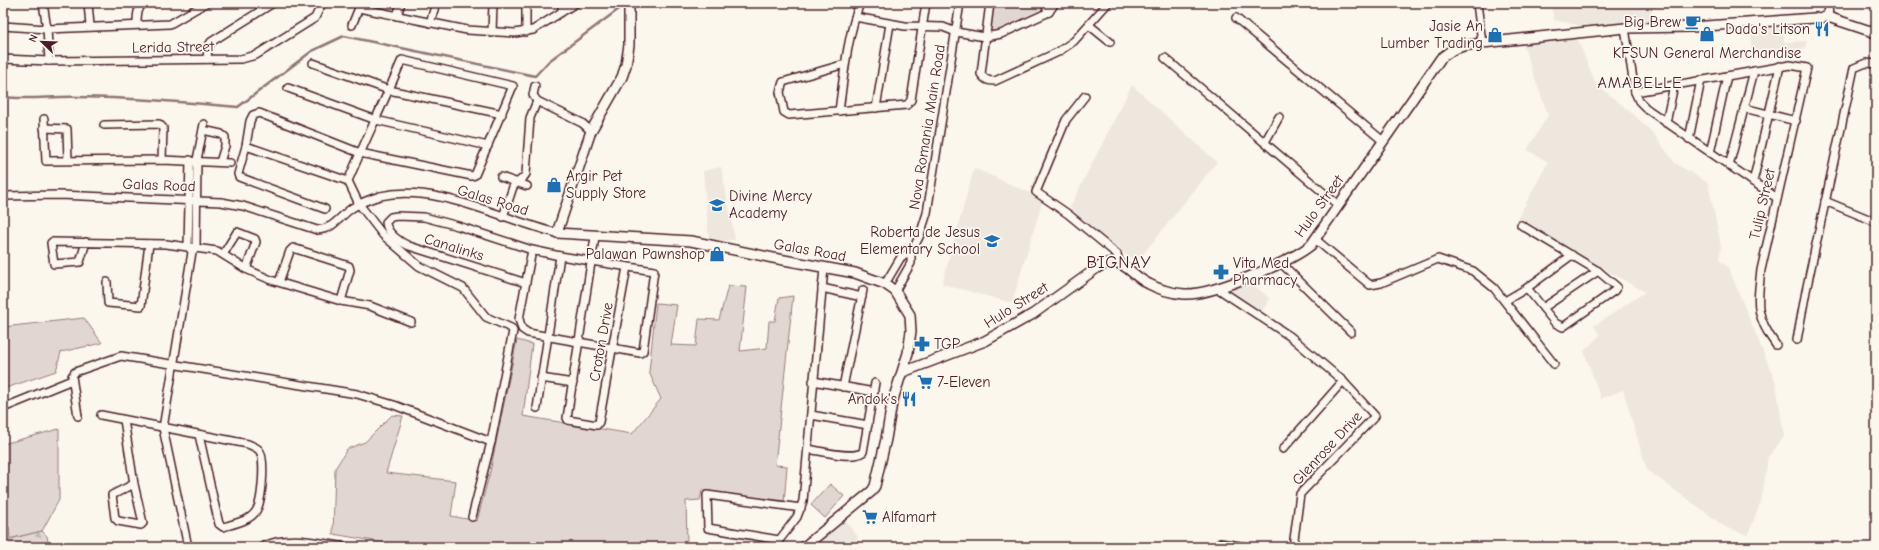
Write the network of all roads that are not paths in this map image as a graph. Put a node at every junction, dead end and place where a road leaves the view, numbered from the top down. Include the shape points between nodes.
1 (43, 3) edge
2 (88, 3) edge
3 (144, 3) edge
4 (206, 3) edge
5 (273, 3) edge
6 (322, 3) edge
7 (401, 3) edge
8 (436, 3) edge
9 (493, 3) edge
10 (526, 3) edge
11 (562, 3) edge
12 (576, 3) edge
13 (629, 3) edge
14 (860, 3) edge
15 (926, 3) edge
16 (960, 3) edge
17 (990, 3) edge
18 (1044, 3) edge
19 (1056, 3) edge
20 (1108, 3) edge
21 (1477, 3) edge
22 (1828, 3) edge
23 (360, 5) edge
24 (562, 11) junction
25 (1049, 12) junction
26 (396, 16) junction
27 (855, 17) junction
28 (1236, 18) dead end
29 (1828, 18) junction
30 (430, 23) junction
31 (137, 24) junction
32 (890, 24) junction
33 (352, 25) dead end
34 (1089, 25) junction
35 (3, 26) edge
36 (90, 26) junction
37 (923, 26) junction
38 (1625, 28) junction
39 (47, 29) junction
40 (526, 32) junction
41 (956, 32) junction
42 (492, 33) junction
43 (1876, 33) edge
44 (985, 37) junction
45 (1110, 42) dead end
46 (1482, 43) junction
47 (1165, 58) dead end
48 (3, 59) edge
49 (208, 59) junction
50 (49, 61) junction
51 (313, 63) dead end
52 (845, 64) junction
53 (1876, 64) edge
54 (1780, 66) junction
55 (1754, 71) junction
56 (1727, 76) junction
57 (1701, 80) junction
58 (1674, 85) junction
59 (535, 86) dead end
60 (288, 88) dead end
61 (389, 90) junction
62 (1635, 92) junction
63 (1085, 96) dead end
64 (537, 101) junction
65 (876, 108) junction
66 (1744, 108) junction
67 (839, 111) junction
68 (502, 114) junction
69 (1769, 115) junction
70 (44, 118) dead end
71 (1279, 118) dead end
72 (376, 120) junction
73 (1796, 121) junction
74 (1666, 123) junction
75 (104, 125) dead end
76 (44, 128) junction
77 (591, 131) junction
78 (1689, 139) junction
79 (1383, 141) junction
80 (1265, 142) junction
81 (246, 146) junction
82 (488, 146) junction
83 (360, 152) junction
84 (1710, 153) junction
85 (68, 160) junction
86 (162, 160) junction
87 (194, 160) junction
88 (220, 162) junction
89 (230, 163) dead end
90 (1729, 166) junction
91 (501, 177) dead end
92 (348, 181) junction
93 (1753, 182) junction
94 (516, 183) junction
95 (526, 186) dead end
96 (3, 196) edge
97 (1777, 198) junction
98 (193, 200) junction
99 (1825, 201) junction
100 (359, 204) junction
101 (1338, 205) junction
102 (325, 209) dead end
103 (503, 217) junction
104 (1876, 222) edge
105 (1521, 225) dead end
106 (558, 234) junction
107 (595, 237) junction
108 (1315, 239) junction
109 (86, 242) junction
110 (149, 244) junction
111 (192, 249) junction
112 (532, 250) junction
113 (224, 253) junction
114 (911, 253) junction
115 (1572, 255) junction
116 (560, 256) junction
117 (591, 262) junction
118 (1119, 262) junction
119 (1281, 263) junction
120 (627, 267) junction
121 (824, 268) junction
122 (246, 269) junction
123 (1598, 271) junction
124 (107, 282) dead end
125 (279, 282) junction
126 (526, 282) junction
127 (885, 284) junction
128 (822, 288) junction
129 (1217, 288) junction
130 (1527, 288) junction
131 (895, 291) junction
132 (1506, 301) junction
133 (341, 302) junction
134 (1543, 308) junction
135 (411, 322) dead end
136 (1351, 332) dead end
137 (547, 336) junction
138 (1797, 340) dead end
139 (580, 342) junction
140 (1776, 345) dead end
141 (613, 348) junction
142 (174, 364) junction
143 (1554, 364) dead end
144 (902, 372) junction
145 (541, 378) junction
146 (72, 380) junction
147 (1343, 380) junction
148 (813, 381) junction
149 (573, 383) junction
150 (875, 383) dead end
151 (843, 387) junction
152 (874, 392) junction
153 (3, 408) edge
154 (537, 408) dead end
155 (101, 415) dead end
156 (811, 415) junction
157 (78, 416) dead end
158 (124, 420) junction
159 (868, 425) junction
160 (163, 428) junction
161 (199, 435) junction
162 (491, 442) junction
163 (808, 449) junction
164 (1284, 450) dead end
165 (134, 484) junction
166 (801, 508) junction
167 (472, 517) dead end
168 (779, 540) junction
169 (1220, 543) dead end
170 (188, 547) edge
171 (262, 547) edge
172 (346, 547) edge
173 (774, 547) edge
174 (804, 547) edge
175 (1247, 547) edge
176 (1293, 547) edge

1 - 39 street
2 - 36 street
3 - 31 street via 137,13
4 - 31 street via 172,24
5 - 49 street via 211,42 208,47
6 - 49 street, Lerida Street via 315,18 256,55 241,59
7 - 26 street
8 - 30 street
9 - 42 street
10 - 40 street
11 - 24 street
12 - 24 street
13 - 77 main road via 629,45 622,77
14 - 27 street
15 - 37 street
16 - 41 street, Nova Romania Main Road
17 - 44 street
18 - 25 street
19 - 25 street
20 - 34 street
21 - 46 street
22 - 29 street
23 - 26 street
23 - 33 street
24 - 40 street via 541,26
25 - 44 street via 1001,34
26 - 30 street
27 - 32 street
27 - 52 street
28 - 79 street
29 - 38 main road, Hulo Street via 1692,27
29 - 43 main road
30 - 42 street
31 - 36 street
32 - 37 street
32 - 65 street
34 - 44 street via 1074,41 1058,52 995,81 984,79 981,74
34 - 45 street
35 - 39 street
36 - 39 street
37 - 41 street via 944,27
37 - 65 street via 910,103 907,106
38 - 46 main road, Hulo Street
38 - 62 street
39 - 50 street
40 - 42 street
41 - 44 street
41 - 114 street, Nova Romania Main Road via 927,213
46 - 79 main road, Hulo Street via 1452,50 1441,58
47 - 80 street
48 - 50 street, Lerida Street
49 - 50 street, Lerida Street
51 - 61 street
52 - 67 street
52 - 67 street via 783,82 780,92 786,114
53 - 99 street via 1866,63 1854,68
54 - 55 street
54 - 69 street
54 - 73 street, Tulip Street via 1806,66 1808,70
55 - 56 street
55 - 66 street
56 - 57 street
56 - 84 street
57 - 58 street
57 - 78 street
58 - 62 street
58 - 74 street
59 - 64 street via 533,95
60 - 72 street
61 - 68 street
61 - 68 street via 404,59 511,85 513,88
61 - 72 street
62 - 74 street via 1647,109
63 - 118 street via 1066,120 1036,193 1068,214 1117,254
64 - 77 street via 582,123
64 - 94 street via 530,118 526,174
65 - 67 street
66 - 69 street
66 - 90 street
68 - 82 street
69 - 73 street
69 - 93 street
70 - 76 street
71 - 80 street
72 - 82 street
72 - 83 street
73 - 97 street, Tulip Street
74 - 78 street
75 - 86 street via 159,124 162,128
76 - 85 street via 67,129
76 - 85 street via 45,160
77 - 106 main road
78 - 84 street
79 - 101 main road, Hulo Street
80 - 101 street
81 - 83 street via 250,121 253,115 259,113
81 - 92 street
81 - 102 street via 239,177
82 - 83 street via 475,175 472,176
83 - 92 street
84 - 90 street
85 - 86 street
86 - 87 street
87 - 88 street
87 - 88 street via 204,127 225,137
87 - 98 street
88 - 89 street
90 - 93 street
91 - 94 street
92 - 100 street
93 - 97 street
94 - 95 street
94 - 103 street
96 - 98 street, Galas Road via 45,194
97 - 140 street, Tulip Street via 1761,270 1757,302 1764,328
98 - 100 street, Galas Road via 243,206 317,230 329,228
98 - 111 street
99 - 104 street
99 - 138 street
100 - 103 street, Galas Road via 385,195 413,194 448,200
100 - 162 street via 383,235 419,266 463,288 486,317 512,329
101 - 108 main road, Hulo Street
103 - 106 street, Galas Road
105 - 115 street
106 - 107 main road, Galas Road
107 - 117 street
107 - 121 main road, Galas Road via 691,241
108 - 119 main road, Hulo Street via 1302,252
108 - 132 street via 1370,285 1381,283 1438,259 1473,271
109 - 109 street via 51,242 54,264 80,262
109 - 110 street
110 - 111 street
110 - 124 street via 140,306 108,303
111 - 113 street
111 - 142 street
112 - 116 street
112 - 126 street
112 - 126 street, Canalinks via 424,217 397,216 386,222 388,230 409,246
113 - 122 street
113 - 122 street via 237,232 255,239
114 - 127 street, Nova Romania Main Road via 901,257
114 - 131 street, Nova Romania Main Road via 912,263
115 - 123 street
115 - 130 street
116 - 117 street
116 - 137 street
117 - 120 street
117 - 139 street
118 - 129 main road, Hulo Street via 1148,284 1171,292 1198,294
118 - 144 main road, Hulo Street via 1103,264 1034,314 985,341
119 - 129 main road, Hulo Street
119 - 136 street
120 - 141 street, Croton Drive
120 - 141 street via 655,273 643,351 640,353
121 - 127 main road, Galas Road via 855,273
121 - 128 street
122 - 125 street
123 - 134 street
123 - 134 street via 1616,284 1616,289 1563,327 1558,326
125 - 133 street
125 - 133 street via 290,250 293,248 349,266
126 - 137 street via 519,325 525,332
127 - 131 main road, Galas Road
128 - 148 street
128 - 151 street via 863,293
129 - 147 street via 1291,337
130 - 132 street
130 - 134 street
131 - 144 main road, Galas Road via 910,315 908,353
132 - 143 street
133 - 135 street via 370,306
137 - 139 street
137 - 145 street
139 - 141 street
139 - 149 street
141 - 149 street, Croton Drive via 599,422 596,425 567,420
142 - 146 street via 118,356 75,372
142 - 160 street
142 - 162 street via 358,394
144 - 174 main road, Galas Road via 892,403 875,486
145 - 149 street
145 - 154 street
146 - 153 street
146 - 157 street
147 - 164 street
147 - 176 street, Glenrose Drive via 1375,416 1300,494
148 - 151 street
148 - 156 street
150 - 152 street
151 - 152 street
152 - 159 street
155 - 158 street
156 - 159 street
156 - 163 street
158 - 160 street
158 - 165 street
159 - 163 street via 865,447 859,455 850,456
160 - 161 street
160 - 170 street
161 - 161 street via 219,524 223,528 252,515 258,506 263,472 262,457 260,450 248,444
162 - 167 street
163 - 166 street
165 - 165 street via 112,495 115,518 118,521 141,525 143,523
166 - 168 street
166 - 168 street via 708,494 706,496 708,528
168 - 173 street
169 - 175 street
171 - 172 street via 279,541 296,540

